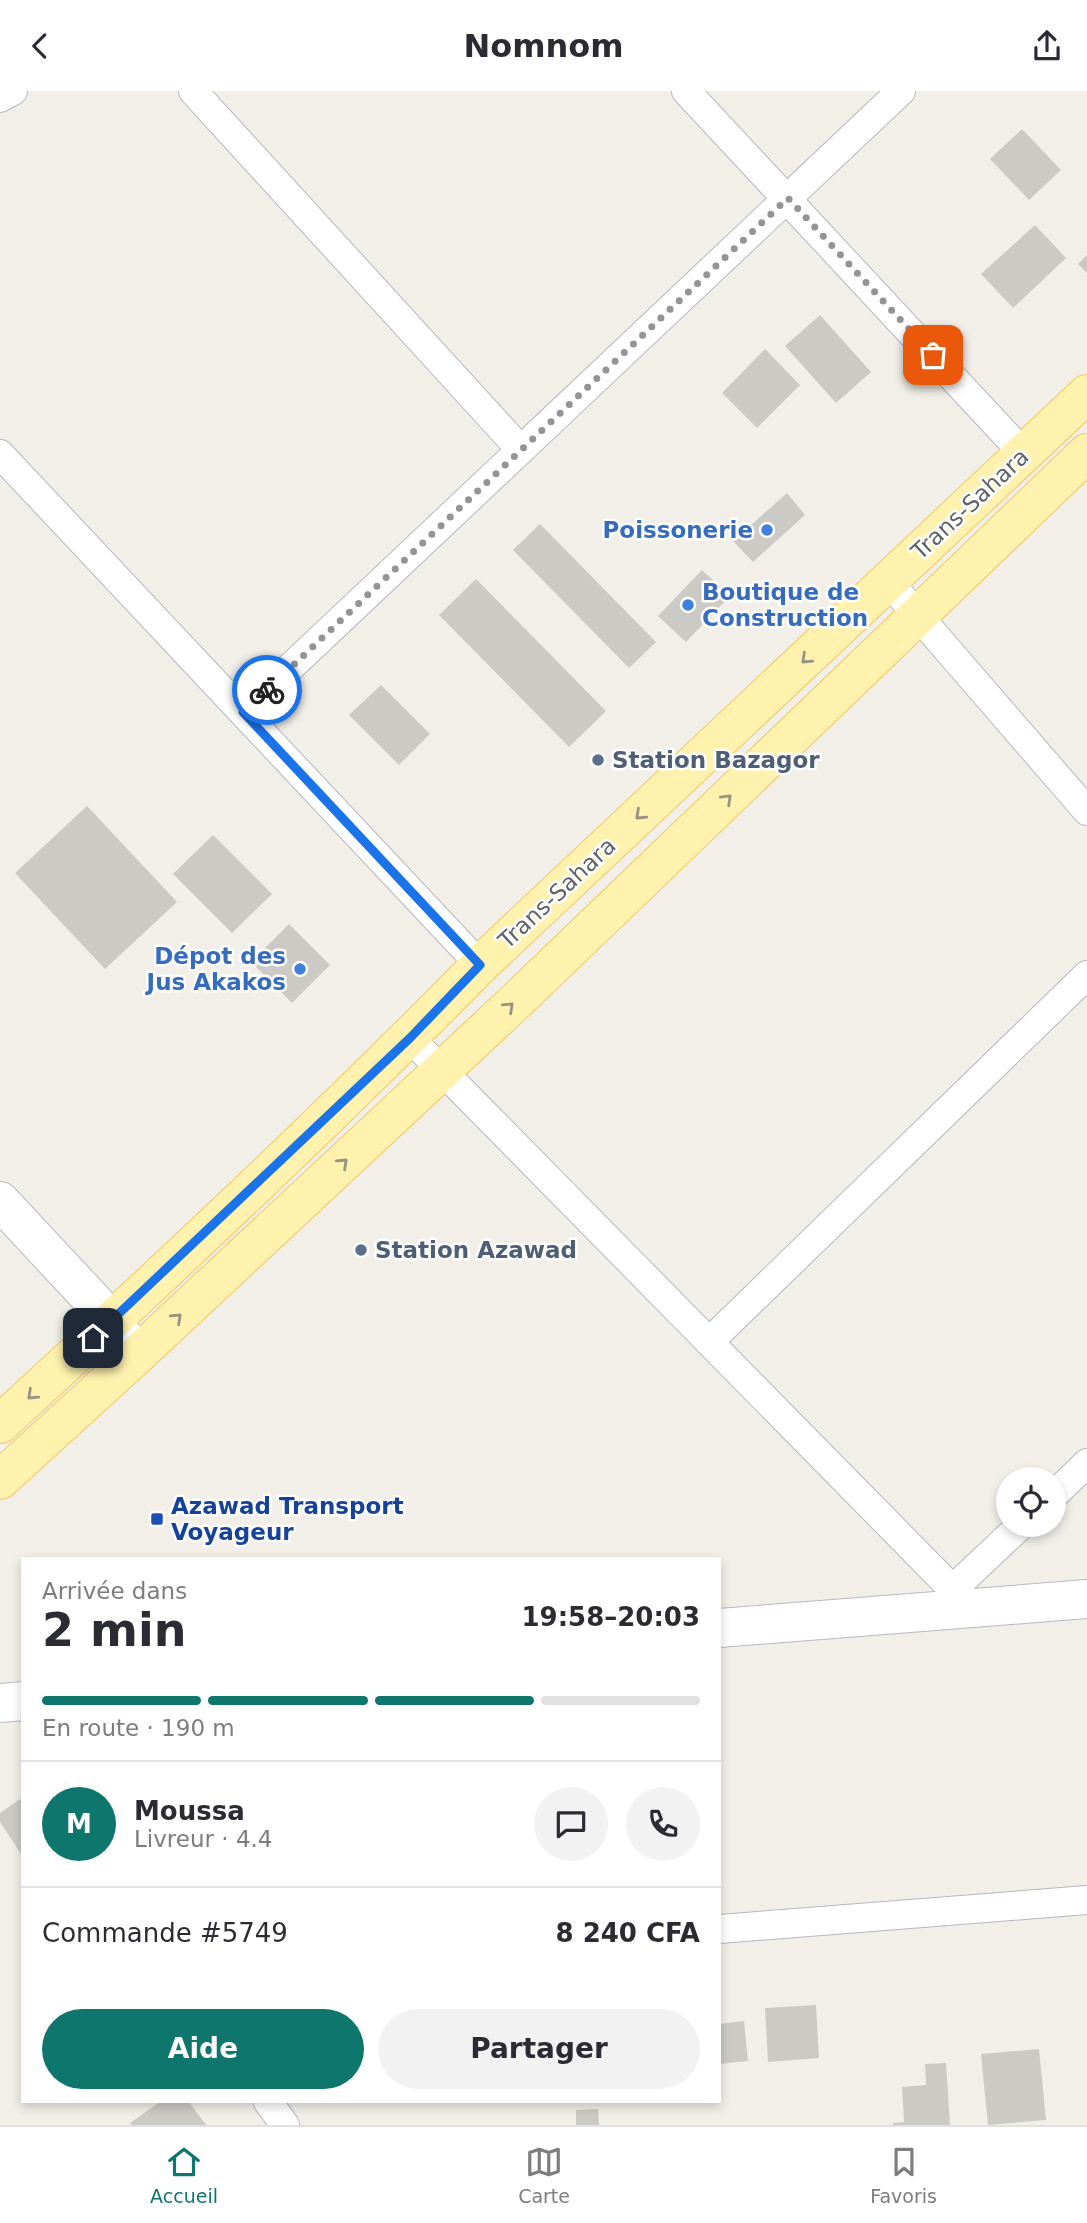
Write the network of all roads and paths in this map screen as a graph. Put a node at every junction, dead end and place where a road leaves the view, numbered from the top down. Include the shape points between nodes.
1 (13, 91) edge
2 (193, 91) edge
3 (686, 91) edge
4 (901, 91) edge
5 (0, 97) edge
6 (788, 198) junction
7 (1087, 394) edge
8 (521, 450) junction
9 (1023, 453) junction
10 (1087, 453) edge
11 (0, 454) edge
12 (888, 581) junction
13 (918, 617) junction
14 (243, 712) junction
15 (1087, 811) edge
16 (480, 965) junction
17 (1087, 975) edge
18 (410, 1038) junction
19 (442, 1070) junction
20 (0, 1201) edge
21 (112, 1321) junction
22 (709, 1342) junction
23 (137, 1355) junction
24 (0, 1424) edge
25 (1087, 1463) edge
26 (0, 1480) edge
27 (1066, 1483) edge
28 (1012, 1537) edge
29 (962, 1599) junction
30 (1087, 1599) edge
31 (721, 1627) edge
32 (21, 1701) edge
33 (0, 1703) edge
34 (1087, 1900) edge
35 (721, 1929) edge
36 (269, 2103) edge
37 (285, 2125) edge

1 - 5 street
2 - 8 street
3 - 6 street
4 - 6 street
6 - 8 street
6 - 9 street
7 - 9 main road, Trans-Sahara
8 - 14 street
9 - 12 main road, Trans-Sahara
10 - 13 main road, Trans-Sahara
11 - 14 street
12 - 13 street
12 -> 16 main road, Trans-Sahara
13 - 15 street
19 -> 13 main road, Trans-Sahara
14 - 16 street
16 - 18 main road, Trans-Sahara
17 - 22 street
18 - 19 street
18 - 21 main road, Trans-Sahara
19 - 22 street
23 -> 19 main road, Trans-Sahara
20 - 21 street
21 - 23 street
21 -> 24 main road, Trans-Sahara
22 - 29 street
23 - 26 main road, Trans-Sahara
25 - 27 street
28 - 29 street
29 - 30 street
29 - 31 street
32 - 33 street
34 - 35 street
36 - 37 street

